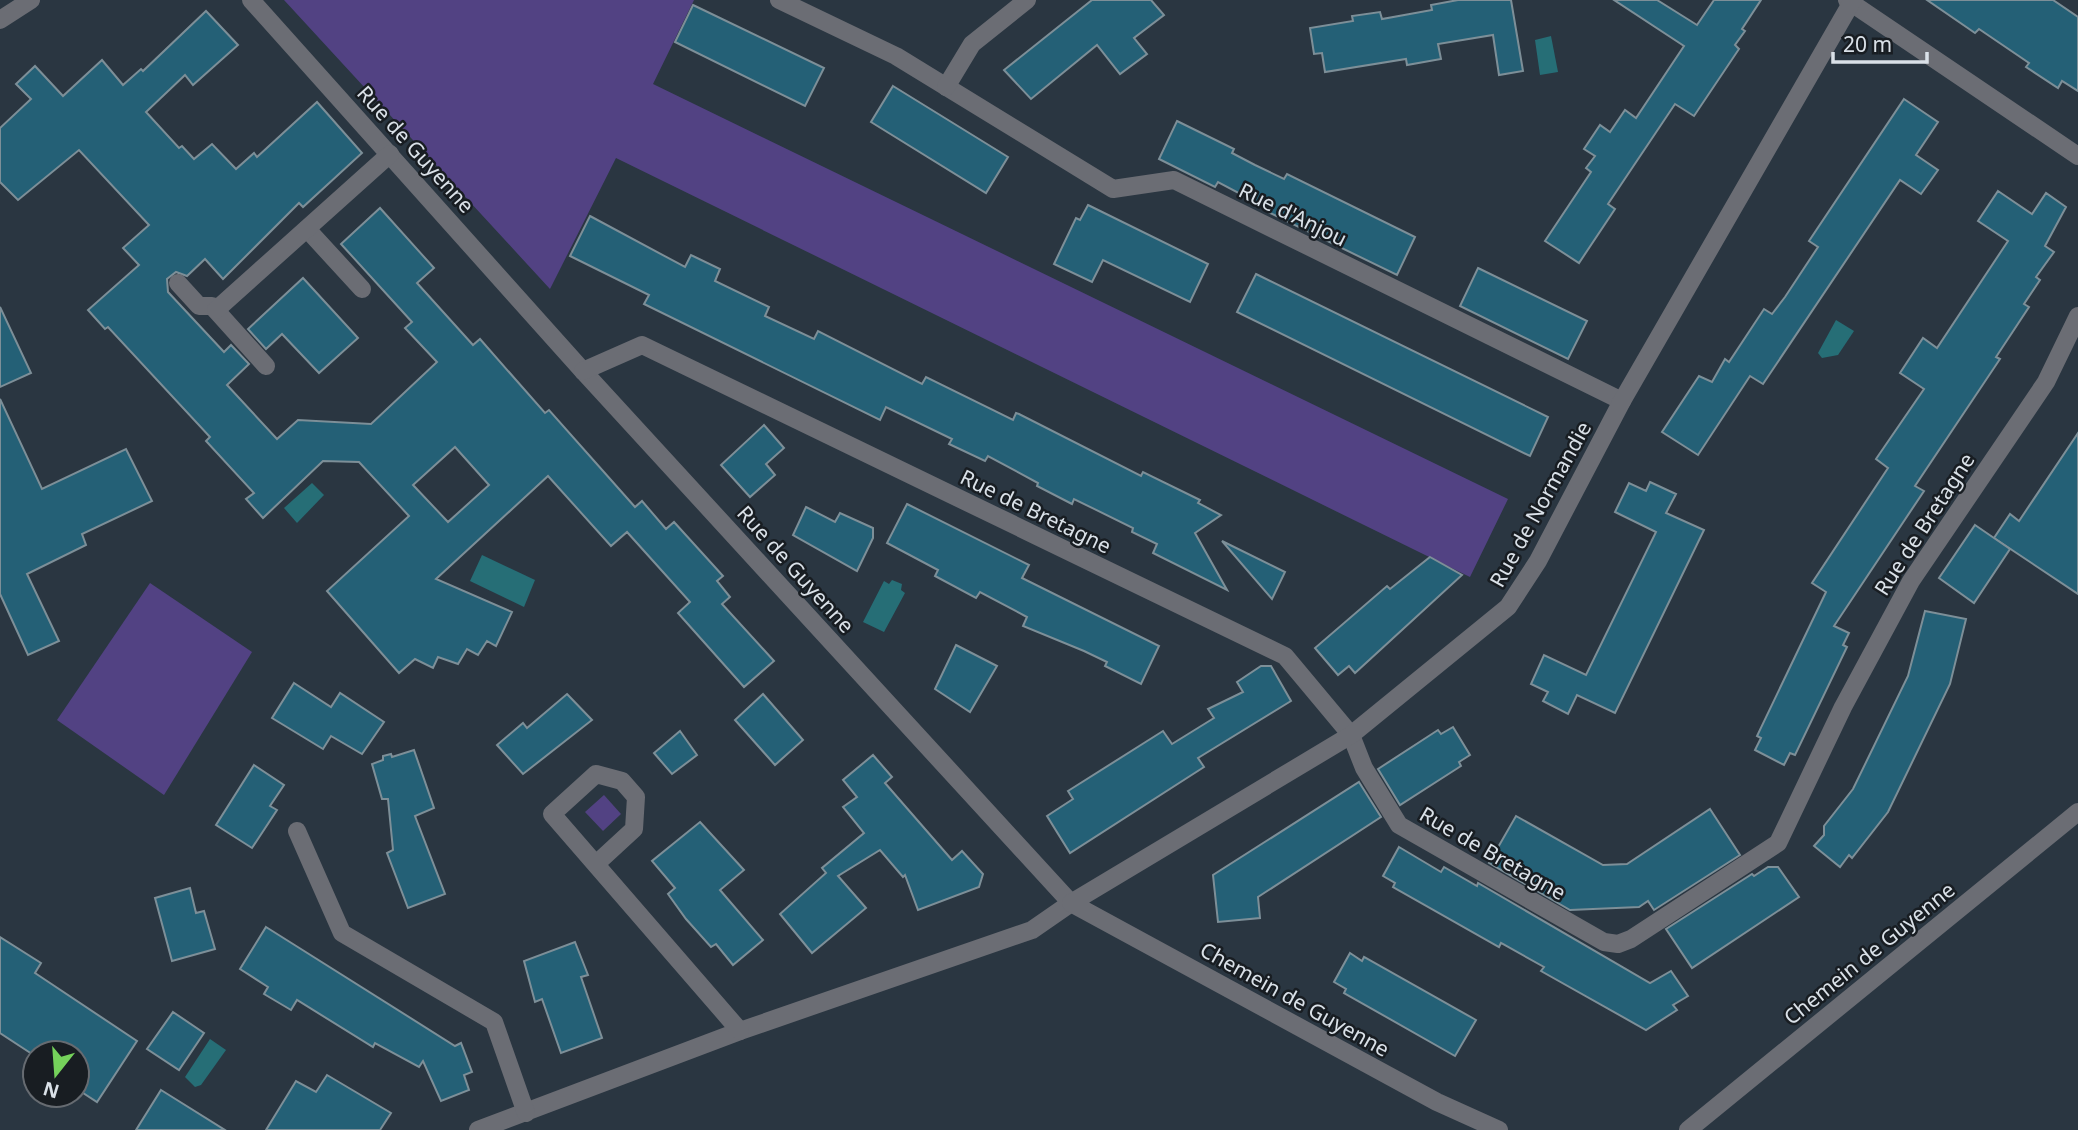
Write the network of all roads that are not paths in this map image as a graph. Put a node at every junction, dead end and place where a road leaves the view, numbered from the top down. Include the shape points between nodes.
1 (31, 0) edge
2 (251, 0) edge
3 (779, 0) edge
4 (1027, 0) edge
5 (1851, 1) edge
6 (0, 20) edge
7 (946, 87) junction
8 (390, 153) junction
9 (2078, 156) edge
10 (307, 229) junction
11 (178, 283) dead end
12 (362, 289) dead end
13 (216, 310) junction
14 (2078, 316) edge
15 (266, 366) dead end
16 (583, 371) junction
17 (1622, 401) junction
18 (1351, 735) junction
19 (2078, 812) edge
20 (297, 831) dead end
21 (596, 864) junction
22 (1071, 904) junction
23 (740, 1031) junction
24 (526, 1113) junction
25 (478, 1130) edge
26 (1499, 1130) edge
27 (1688, 1130) edge

1 - 6 street
2 - 8 street, Rue de Guyenne
3 - 7 street, Rue d'Anjou via 896,56
4 - 7 street via 972,44
5 - 9 street
5 - 17 street, Rue de Normandie
7 - 17 street, Rue d'Anjou via 1113,189 1174,180
8 - 10 street
8 - 16 street, Rue de Guyenne
10 - 12 street
10 - 13 street
11 - 13 street via 199,306
13 - 15 street
14 - 18 street, Rue de Bretagne via 2046,382 1911,581 1843,707 1778,843 1631,939 1618,944 1604,942 1399,825 1364,768
16 - 18 street, Rue de Bretagne via 642,345 1285,656
16 - 22 street, Rue de Guyenne
17 - 18 street, Rue de Normandie via 1538,561 1508,607
18 - 22 street, Rue de Normandie
19 - 27 street, Chemein de Guyenne
20 - 24 street via 342,933 494,1022
21 - 21 street via 635,829 636,797 621,781 596,774 552,814
21 - 23 street
22 - 23 street via 1032,930
22 - 26 street, Chemein de Guyenne via 1437,1102
23 - 24 street
24 - 25 street

